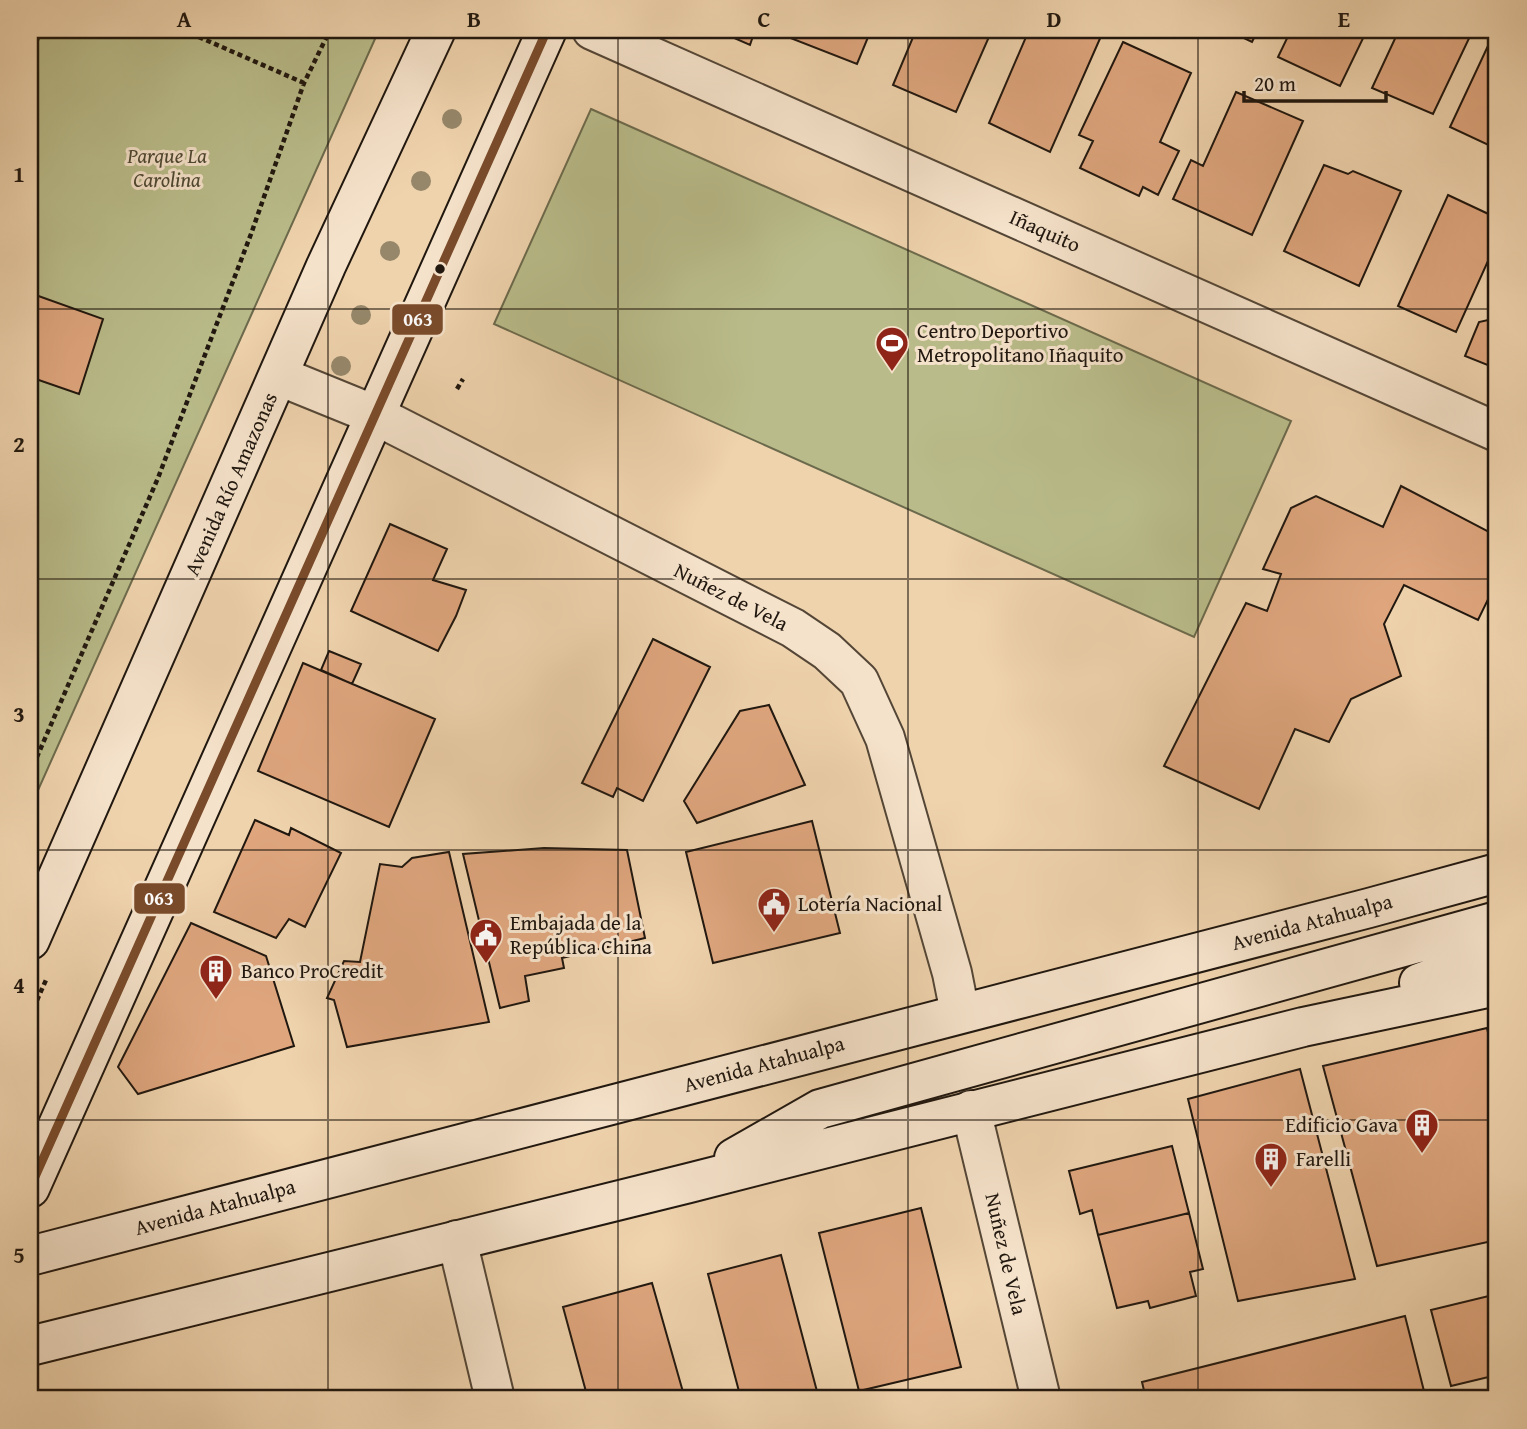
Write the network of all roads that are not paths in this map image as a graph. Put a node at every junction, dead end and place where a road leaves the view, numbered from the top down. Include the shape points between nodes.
1 (436, 30) edge
2 (547, 30) edge
3 (592, 30) edge
4 (279, 376) junction
5 (375, 415) junction
6 (1497, 432) edge
7 (1497, 873) edge
8 (1369, 908) junction
9 (1497, 914) edge
10 (1497, 921) edge
11 (30, 940) edge
12 (1497, 954) edge
13 (1497, 986) edge
14 (960, 1013) junction
15 (1303, 1027) junction
16 (971, 1110) junction
17 (689, 1183) junction
18 (30, 1188) edge
19 (457, 1240) junction
20 (30, 1256) edge
21 (30, 1346) edge
22 (495, 1399) edge
23 (1041, 1399) edge

1 - 4 main road, Avenida Río Amazonas
2 - 5 main road
3 - 6 main road, Iñaquito
4 - 5 main road, Nuñez de Vela
4 - 11 main road, Avenida Río Amazonas
5 - 14 main road, Nuñez de Vela via 793,628 859,681 885,738
5 - 18 main road
7 - 8 main road, Avenida Atahualpa
8 - 9 main road
8 - 14 main road, Avenida Atahualpa
10 - 17 main road via 820,1109
12 - 15 main road
13 - 15 main road
14 - 20 main road, Avenida Atahualpa
15 - 16 main road
16 - 17 main road
16 - 23 main road, Nuñez de Vela
17 - 19 main road
19 - 21 main road
19 - 22 main road

